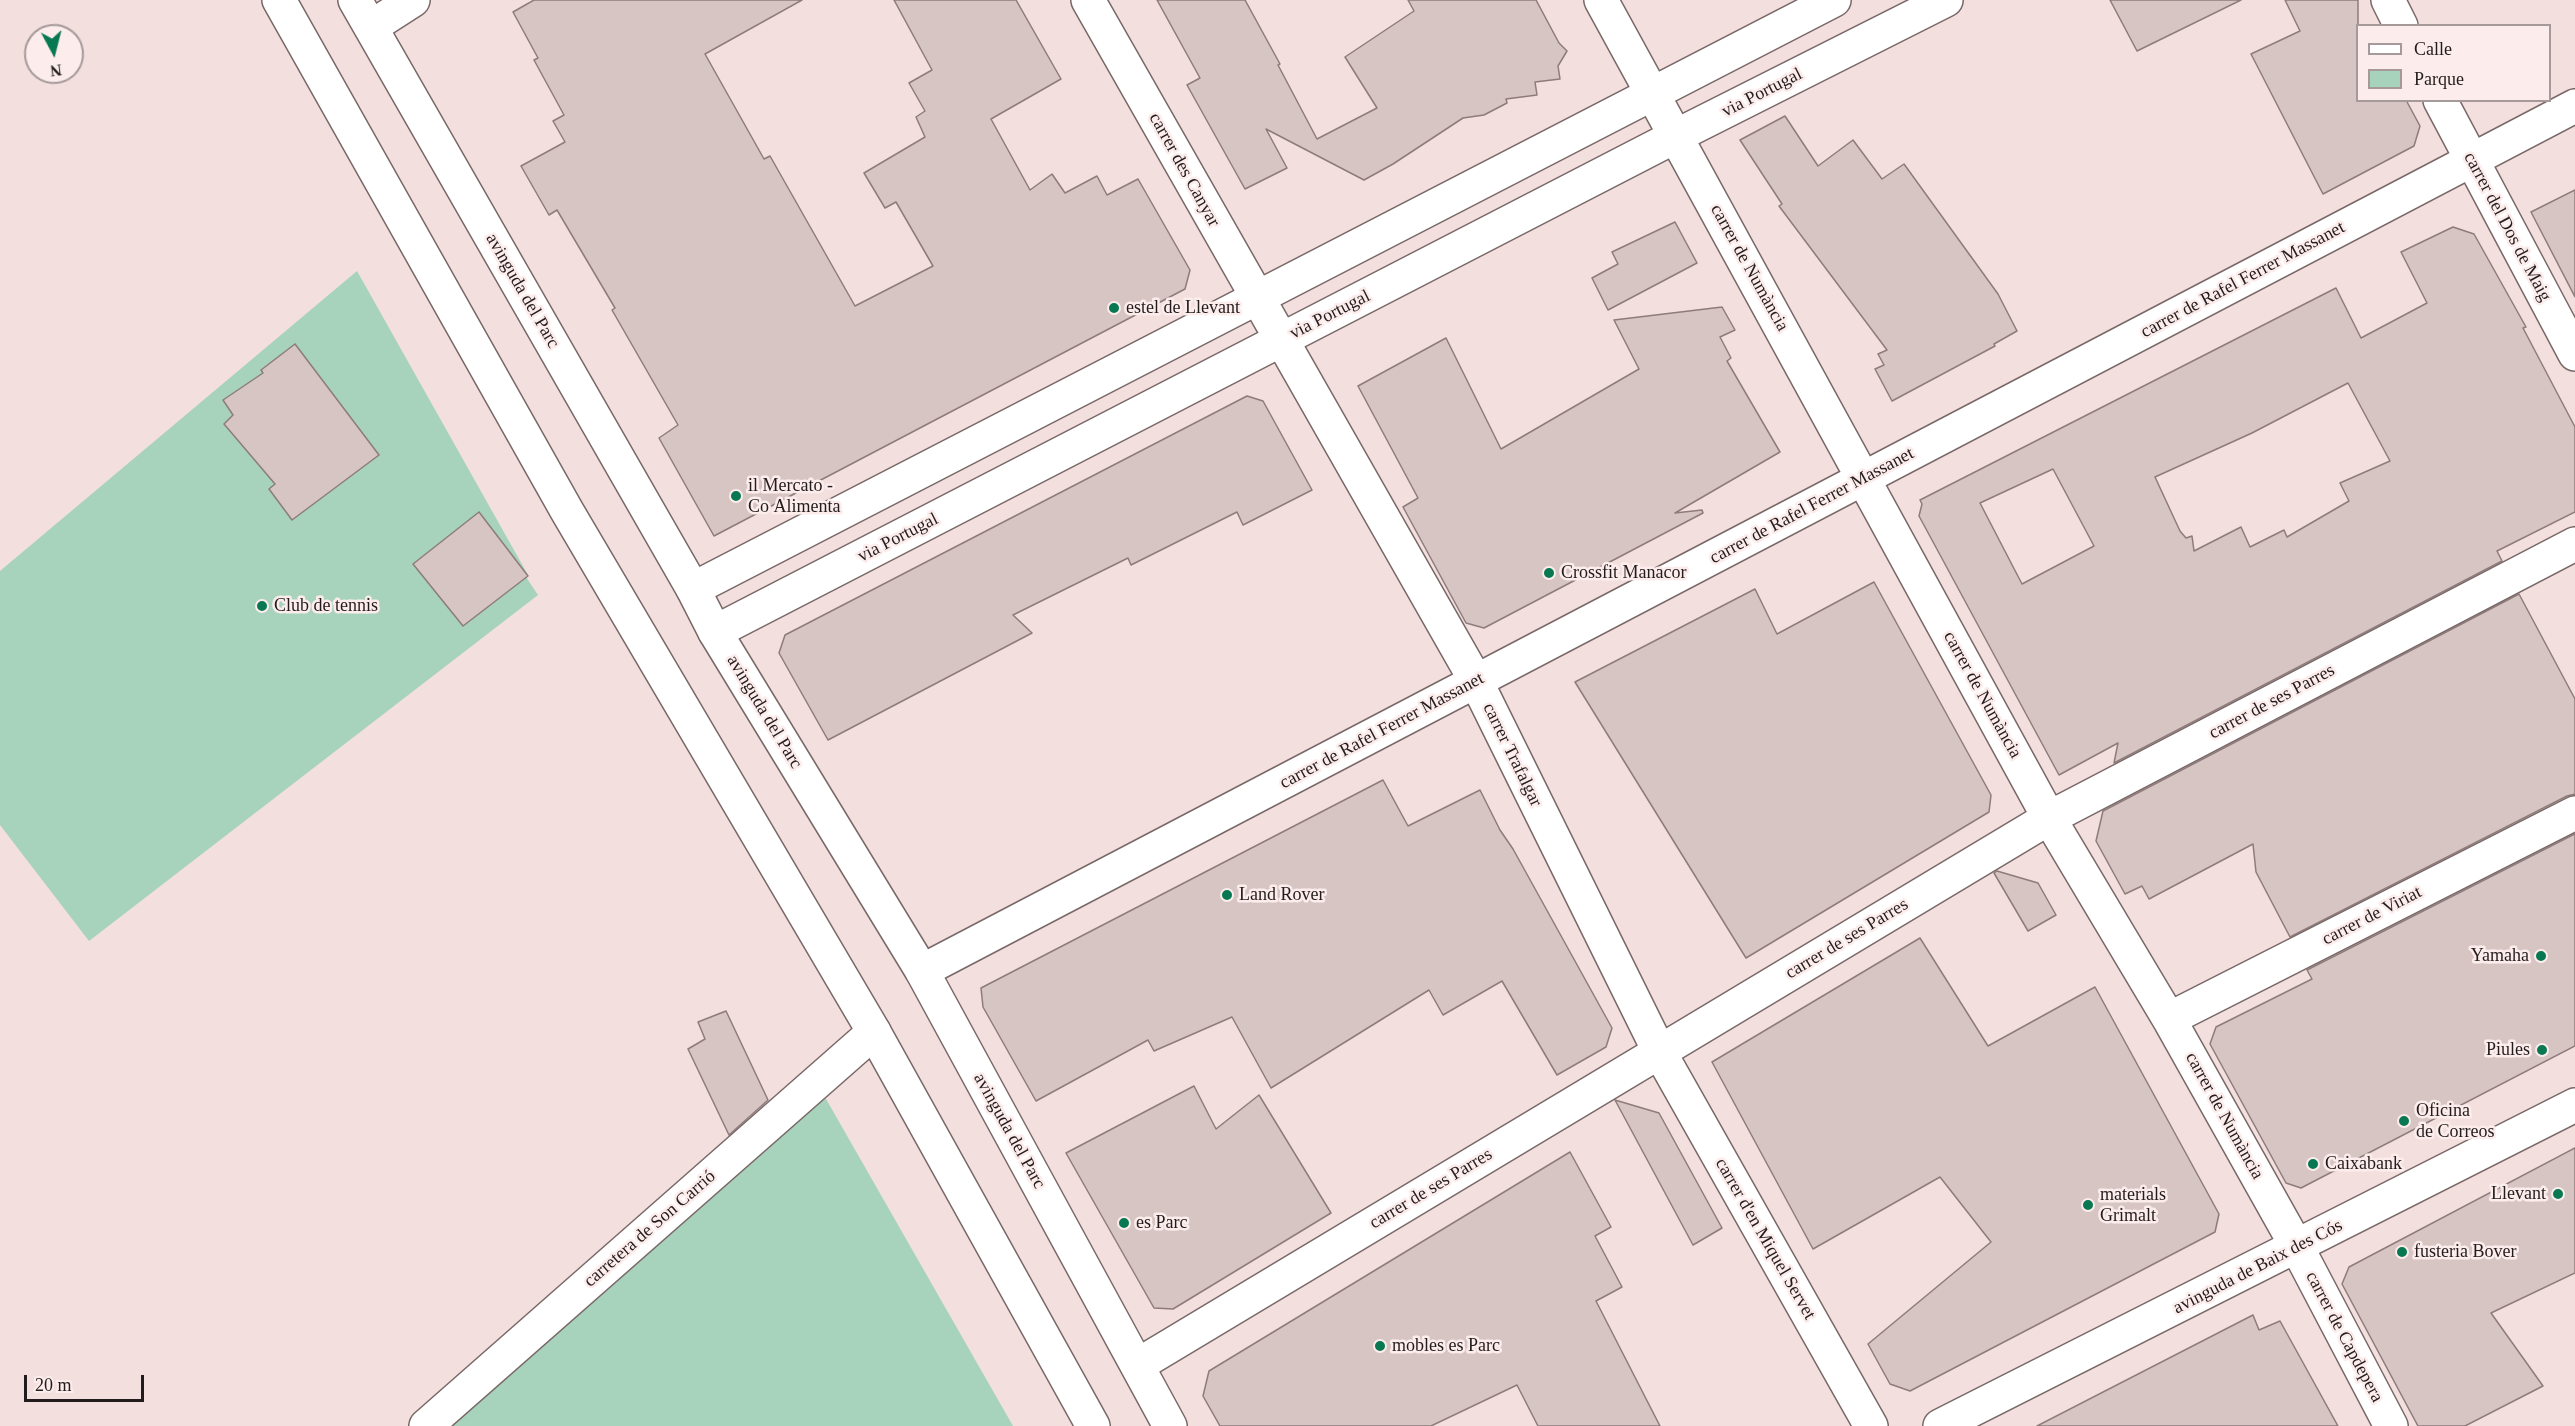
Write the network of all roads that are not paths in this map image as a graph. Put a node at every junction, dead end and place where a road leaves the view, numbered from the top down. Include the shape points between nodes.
1 (279, 0) edge
2 (413, 0) edge
3 (1088, 0) edge
4 (1601, 0) edge
5 (1834, 0) edge
6 (1946, 0) edge
7 (2388, 0) edge
8 (363, 14) edge
9 (2400, 24) edge
10 (1654, 93) junction
11 (2441, 102) edge
12 (2575, 106) edge
13 (1676, 136) junction
14 (2471, 161) junction
15 (1257, 300) junction
16 (1281, 341) junction
17 (2575, 354) edge
18 (1864, 479) junction
19 (2575, 544) edge
20 (693, 590) junction
21 (715, 632) junction
22 (1476, 681) junction
23 (2575, 813) edge
24 (2049, 818) junction
25 (922, 971) junction
26 (2169, 1019) junction
27 (874, 1032) junction
28 (1659, 1052) junction
29 (2575, 1105) edge
30 (2297, 1247) junction
31 (1137, 1365) junction
32 (426, 1426) edge
33 (1093, 1426) edge
34 (1170, 1426) edge
35 (1872, 1426) edge
36 (1940, 1426) edge
37 (2391, 1426) edge

1 - 27 street via 567,511
2 - 8 street
3 - 15 street, carrer des Canyar
4 - 10 street, carrer de Numància
5 - 10 street
6 - 13 street, via Portugal
7 - 9 street
8 - 20 street, avinguda del Parc
10 - 13 street, carrer de Numància
10 - 15 street
11 - 14 street, carrer del Dos de Maig
12 - 14 street, carrer de Rafel Ferrer Massanet
13 - 16 street, via Portugal
13 - 18 street, carrer de Numància
14 - 17 street, carrer del Dos de Maig
14 - 18 street, carrer de Rafel Ferrer Massanet
15 - 16 street, carrer des Canyar
15 - 20 street
16 - 21 street, via Portugal
16 - 22 street, carrer Trafalgar
18 - 22 street, carrer de Rafel Ferrer Massanet
18 - 24 street, carrer de Numància
19 - 24 street, carrer de ses Parres
20 - 21 street, avinguda del Parc
21 - 25 street, avinguda del Parc
22 - 25 street, carrer de Rafel Ferrer Massanet
22 - 28 street, carrer Trafalgar
23 - 26 street, carrer de Viriat
24 - 26 street, carrer de Numància
24 - 28 street, carrer de ses Parres
25 - 31 street, avinguda del Parc
26 - 30 street, carrer de Numància
27 - 32 street, carretera de Son Carrió
27 - 33 street
28 - 31 street, carrer de ses Parres
28 - 35 street, carrer d'en Miquel Servet
29 - 30 street, avinguda de Baix des Cós
30 - 36 street, avinguda de Baix des Cós
30 - 37 street, carrer de Capdepera
31 - 34 street, avinguda del Parc

